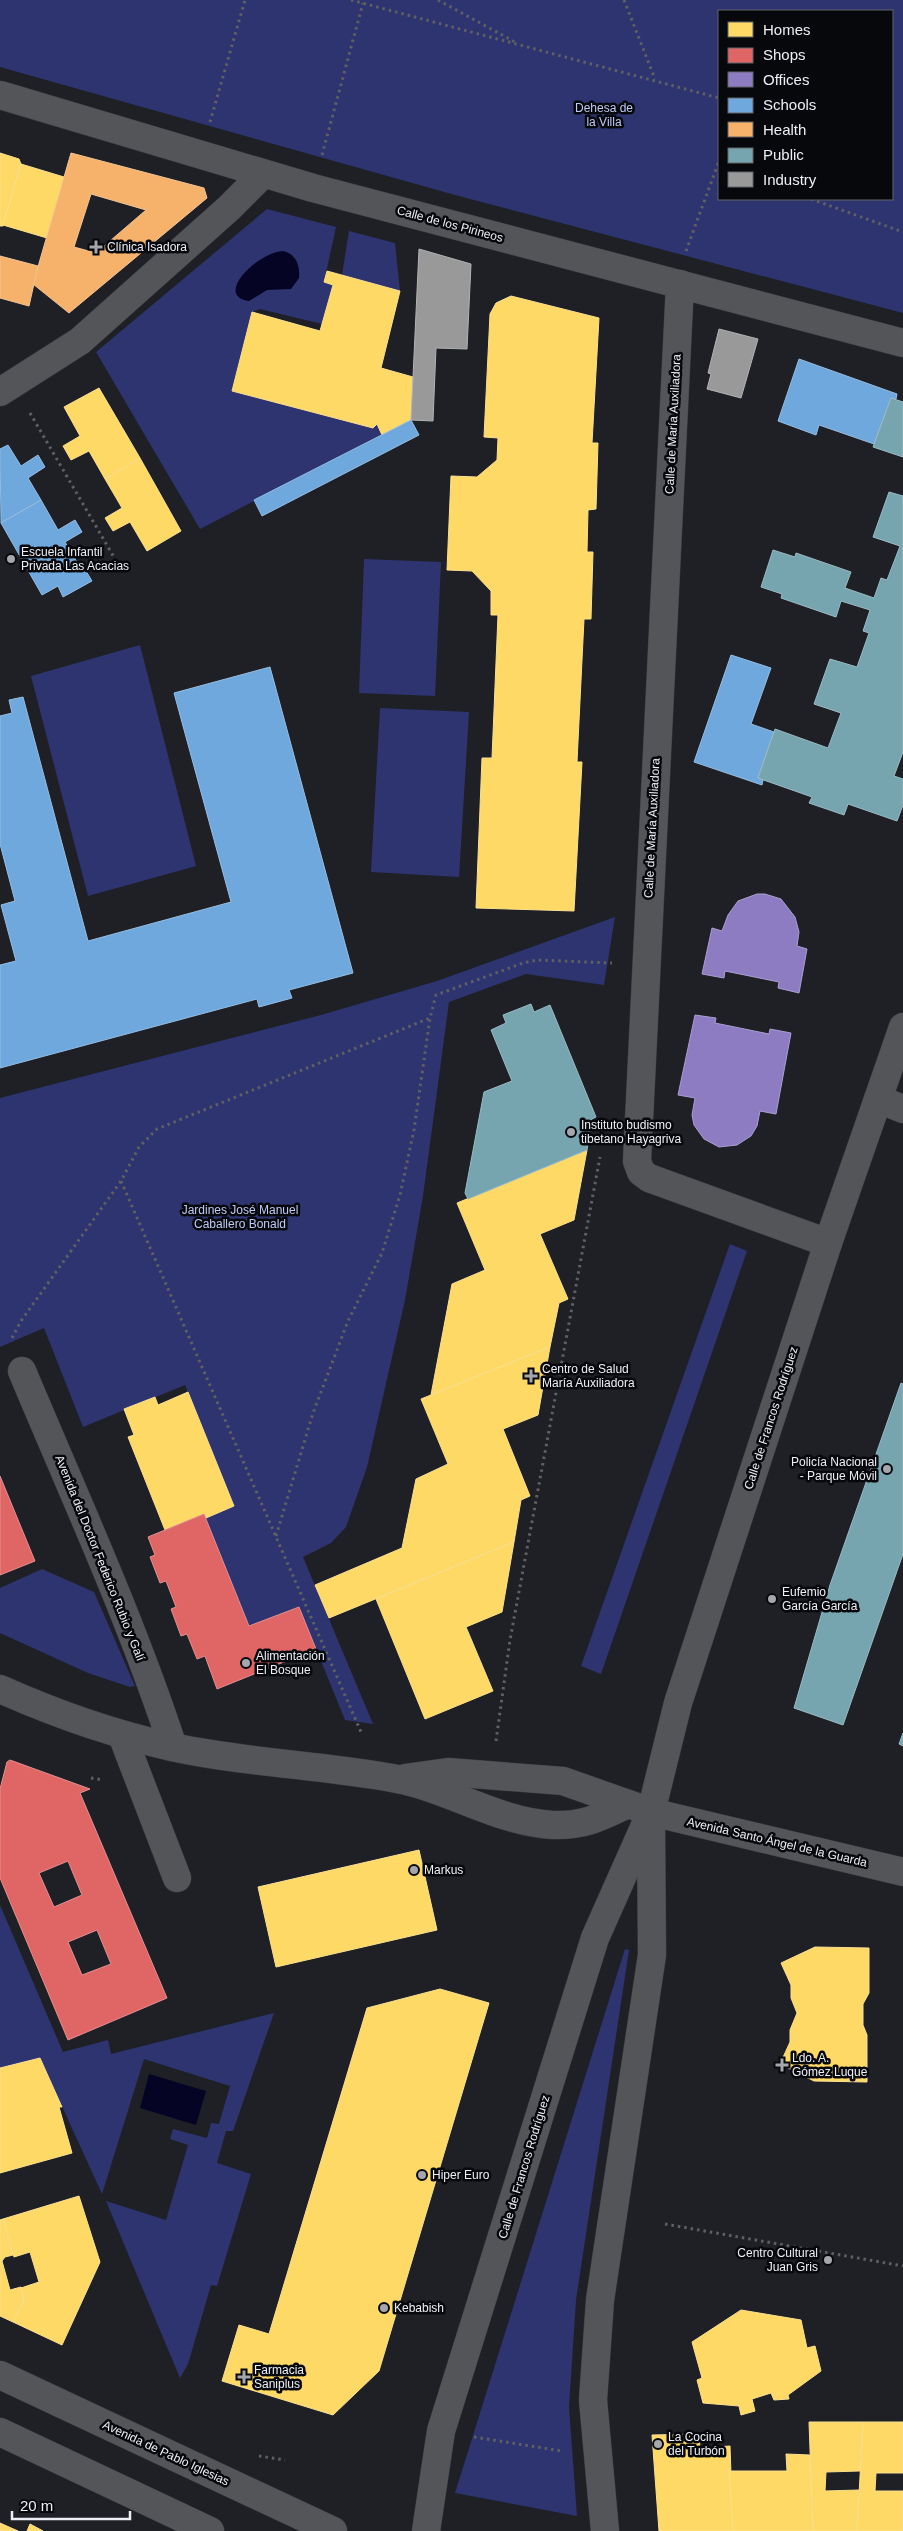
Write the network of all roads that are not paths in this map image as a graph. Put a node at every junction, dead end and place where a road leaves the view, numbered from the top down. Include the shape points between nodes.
1 (0, 95) edge
2 (264, 174) junction
3 (681, 272) junction
4 (903, 343) edge
5 (0, 392) edge
6 (901, 1041) edge
7 (878, 1099) junction
8 (903, 1109) edge
9 (828, 1243) junction
10 (22, 1371) dead end
11 (0, 1689) edge
12 (122, 1735) junction
13 (173, 1747) junction
14 (398, 1779) junction
15 (640, 1808) junction
16 (903, 1872) edge
17 (177, 1878) dead end
18 (0, 2375) edge
19 (0, 2432) edge
20 (210, 2531) edge
21 (333, 2531) edge
22 (426, 2531) edge
23 (606, 2531) edge

1 - 2 street, Calle de los Pirineos
2 - 3 street, Calle de los Pirineos
2 - 5 street via 80,341
3 - 4 street, Calle de los Pirineos
3 - 9 street, Calle de María Auxiliadora via 637,1161 641,1172 650,1178
6 - 7 street, Calle de Francos Rodríguez
7 - 8 street
7 - 9 street, Calle de Francos Rodríguez
9 - 15 street, Calle de Francos Rodríguez via 678,1703
10 - 13 street, Avenida del Doctor Federico Rubio y Galí via 158,1699
11 - 12 street via 44,1709
12 - 13 street
12 - 17 street
13 - 14 street
14 - 15 street via 448,1772 563,1781
14 - 15 street via 514,1818 552,1825 589,1823
15 - 16 street, Avenida Santo Ángel de la Guarda
15 - 22 street, Calle de Francos Rodríguez via 594,1938 441,2431
15 - 23 street, Calle de Francos Rodríguez via 652,1954 595,2352 593,2400
18 - 21 street, Avenida de Pablo Iglesias
19 - 20 street

